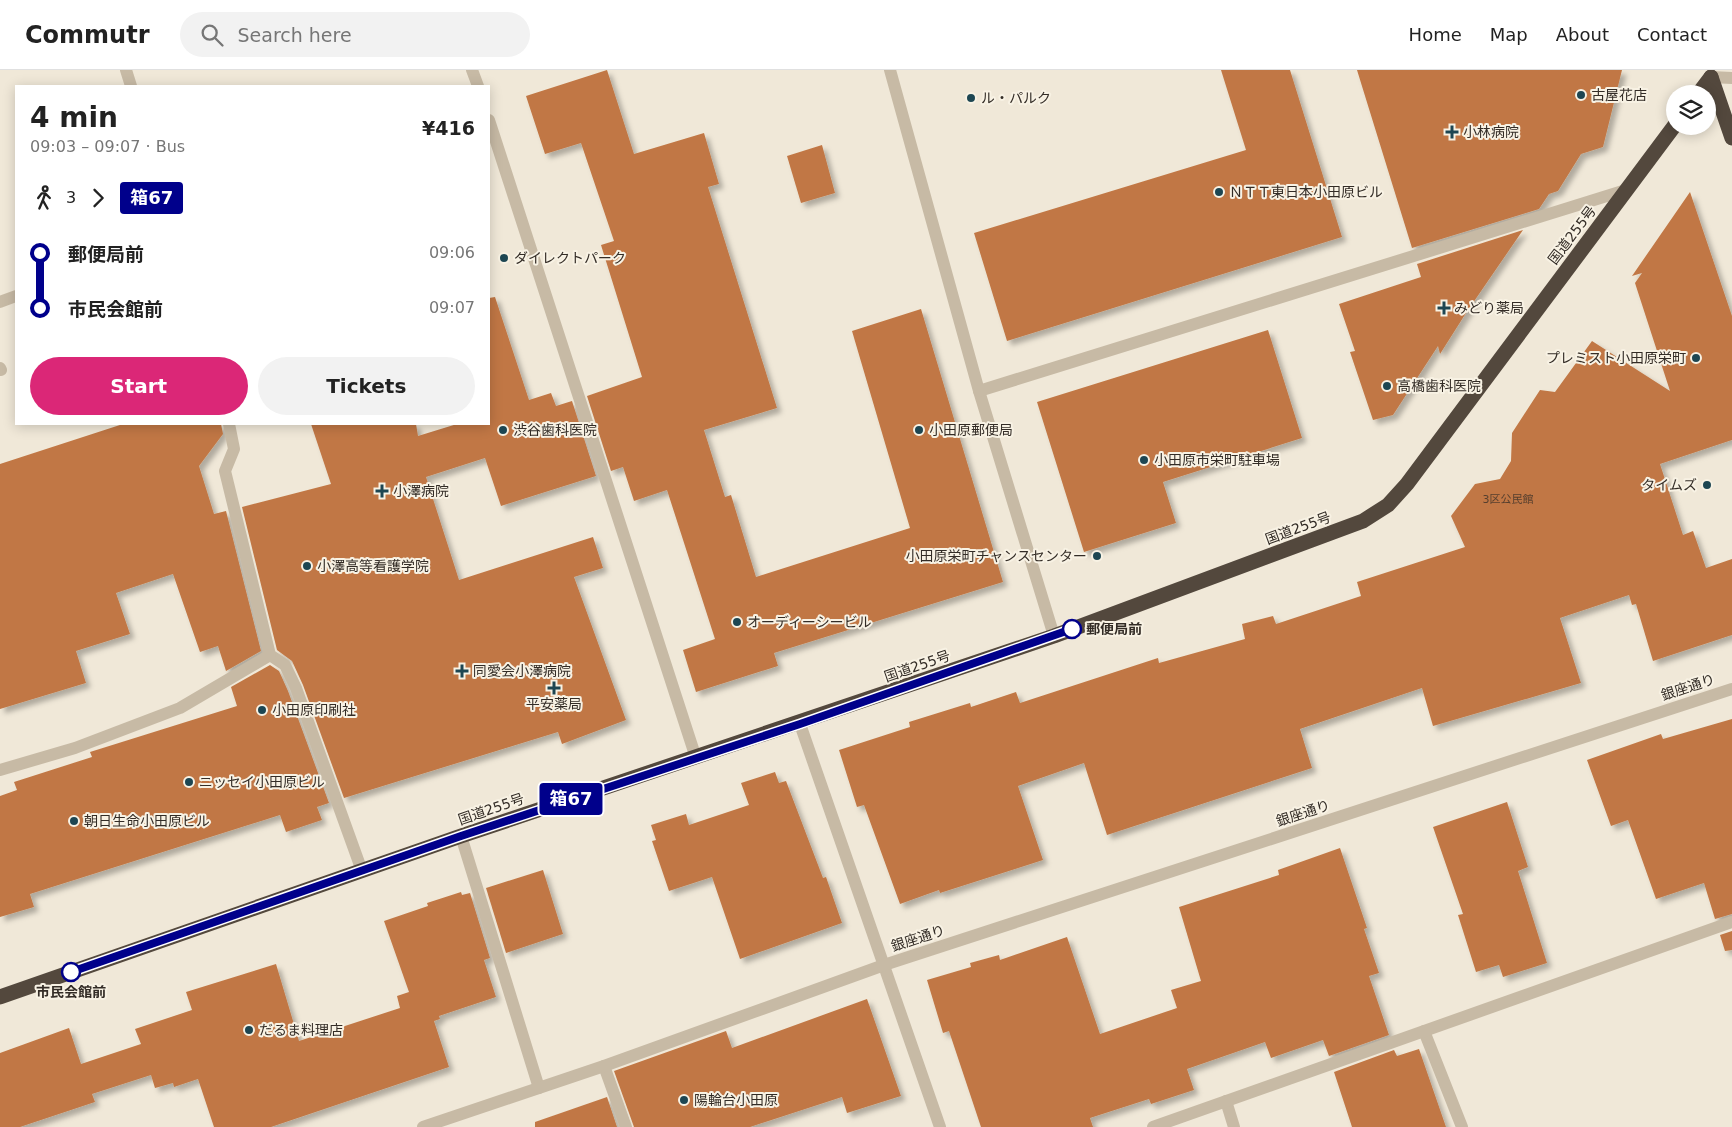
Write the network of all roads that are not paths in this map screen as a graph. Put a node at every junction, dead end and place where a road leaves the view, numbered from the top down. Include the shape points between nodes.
1 (126, 70) edge
2 (472, 70) edge
3 (890, 70) edge
4 (1711, 72) edge
5 (1732, 78) edge
6 (131, 85) edge
7 (478, 85) edge
8 (1703, 85) edge
9 (490, 123) edge
10 (1667, 135) edge
11 (1732, 138) edge
12 (1626, 190) junction
13 (15, 296) edge
14 (0, 302) edge
15 (979, 391) junction
16 (229, 425) edge
17 (1054, 636) junction
18 (270, 656) junction
19 (1732, 689) edge
20 (800, 724) junction
21 (696, 758) junction
22 (0, 770) edge
23 (461, 836) junction
24 (362, 871) junction
25 (1732, 922) edge
26 (884, 966) junction
27 (0, 997) edge
28 (1424, 1031) junction
29 (604, 1066) junction
30 (540, 1088) junction
31 (1226, 1101) junction
32 (423, 1127) edge
33 (626, 1127) edge
34 (940, 1127) edge
35 (1153, 1127) edge
36 (1234, 1127) edge
37 (1462, 1127) edge

1 - 6 street
2 - 7 street
3 - 15 street
4 - 5 street
4 - 8 highway
4 - 11 highway
9 - 21 street
10 - 12 highway, 国道255号
12 - 15 street
12 - 17 highway, 国道255号 via 1388,505 1363,521
13 - 14 street
15 - 17 street
16 - 18 street via 234,449 225,471
17 - 20 highway, 国道255号
18 - 22 street via 180,708 75,748
18 - 24 street via 285,665 296,688
19 - 26 street, 銀座通り
20 - 21 highway, 国道255号
20 - 26 street
21 - 23 highway, 国道255号
23 - 24 highway, 国道255号
23 - 30 street
24 - 27 highway, 国道255号
25 - 28 street
26 - 29 street, 銀座通り
26 - 34 street
28 - 31 street
28 - 37 street
29 - 30 street, 銀座通り
29 - 33 street
30 - 32 street, 銀座通り
31 - 35 street
31 - 36 street

